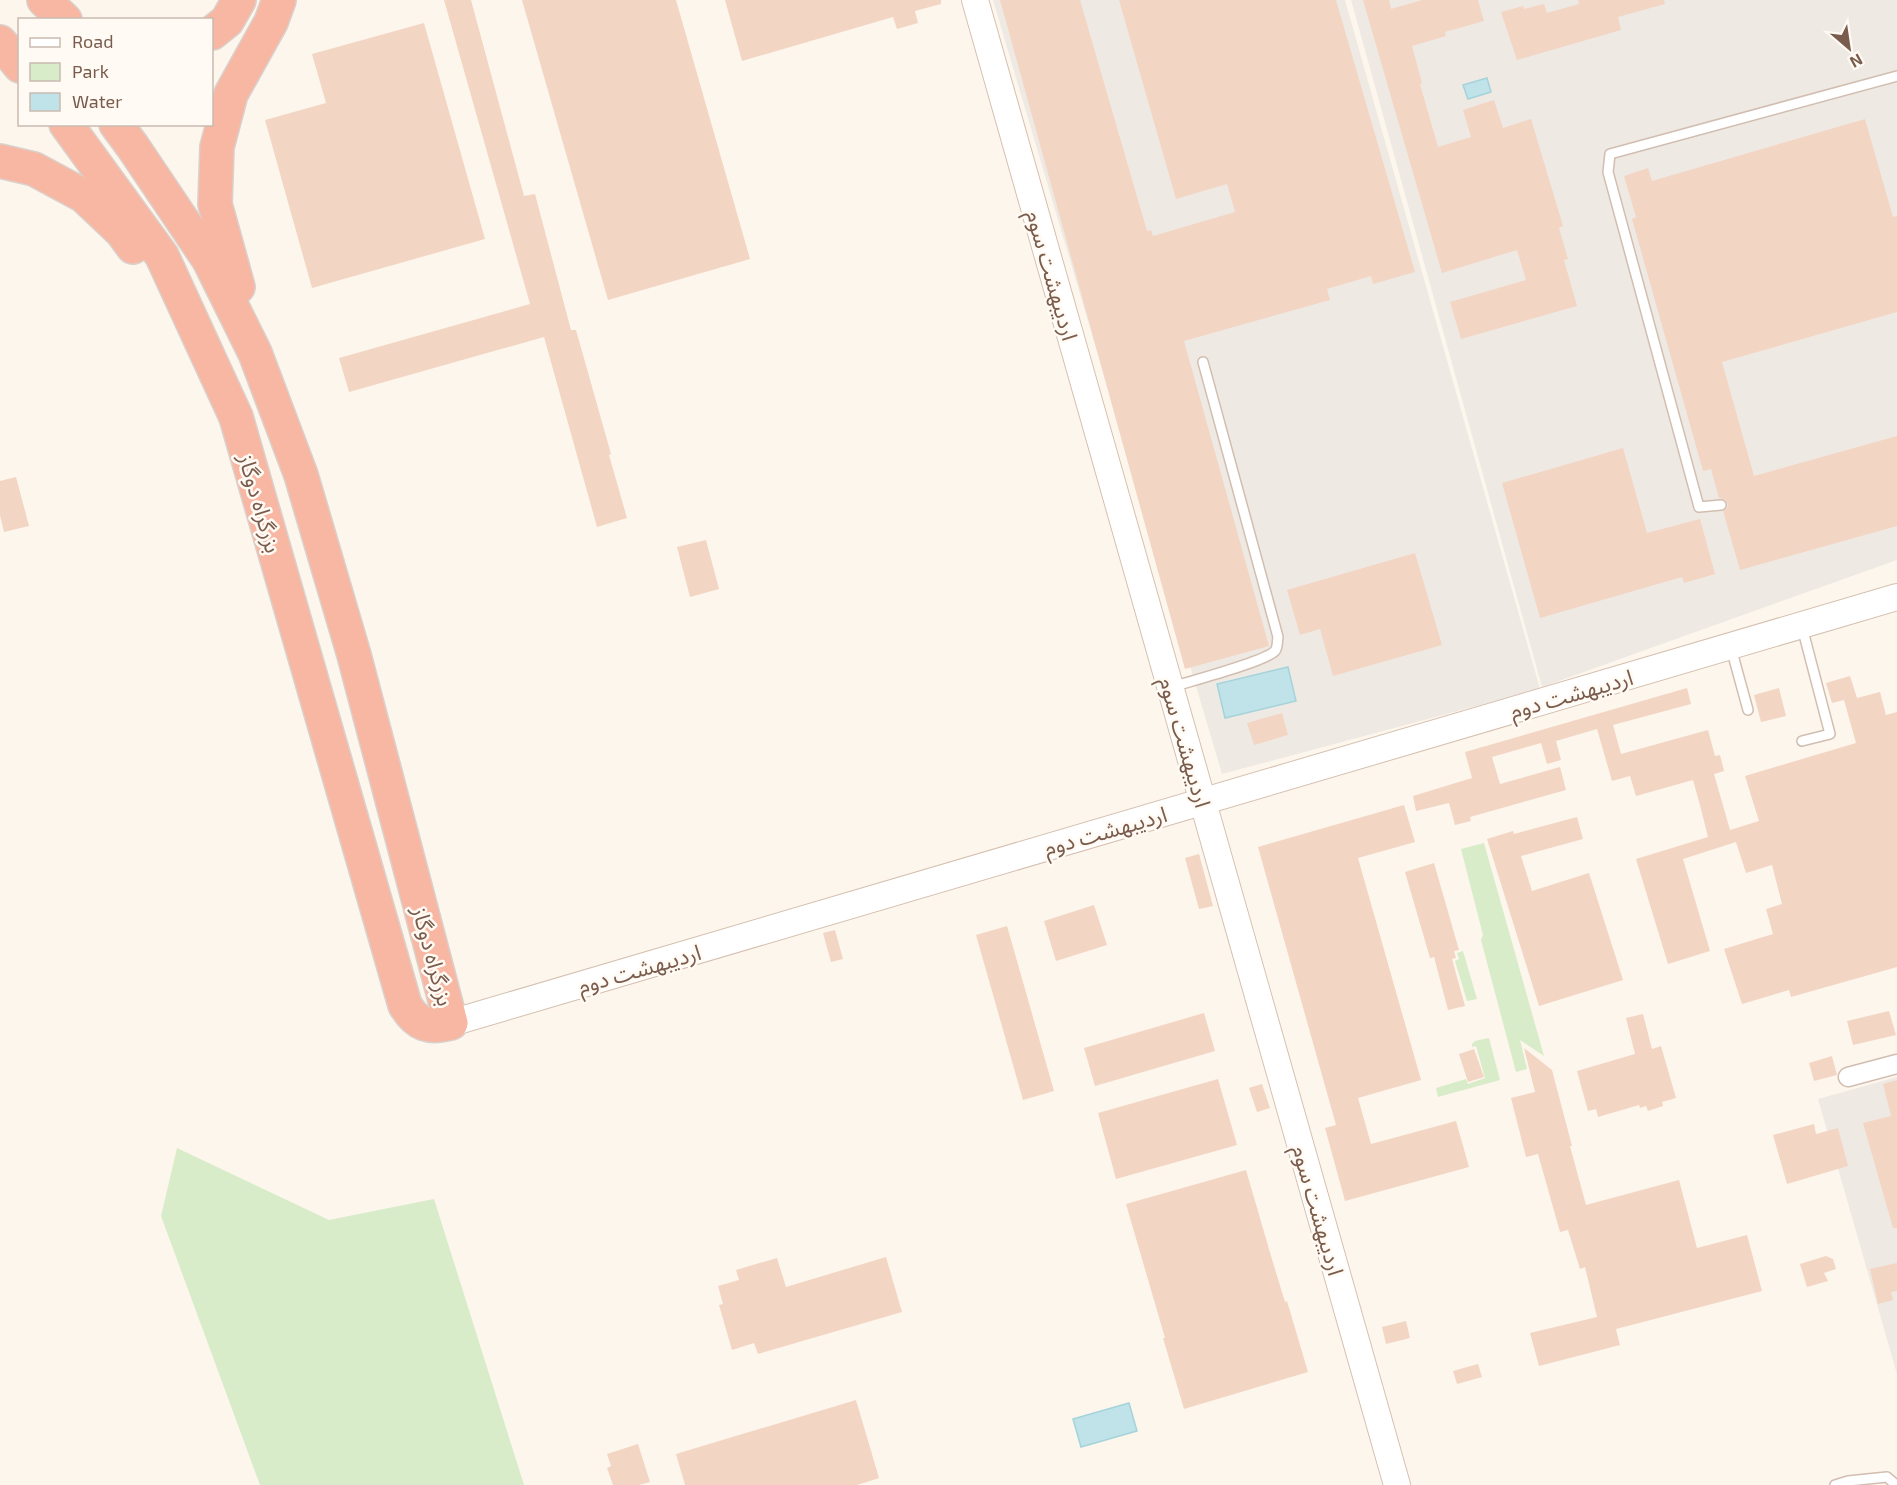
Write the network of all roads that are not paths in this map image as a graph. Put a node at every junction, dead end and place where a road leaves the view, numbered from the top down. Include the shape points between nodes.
1 (21, 0) edge
2 (44, 0) edge
3 (238, 0) edge
4 (279, 0) edge
5 (975, 0) edge
6 (34, 18) edge
7 (63, 18) edge
8 (213, 32) edge
9 (0, 42) edge
10 (18, 64) edge
11 (1897, 76) edge
12 (67, 126) edge
13 (117, 126) edge
14 (0, 161) edge
15 (199, 333) junction
16 (255, 352) junction
17 (1203, 362) dead end
18 (1721, 505) dead end
19 (1897, 597) edge
20 (1802, 625) junction
21 (1730, 646) junction
22 (1170, 687) junction
23 (1748, 710) dead end
24 (1802, 741) dead end
25 (1203, 801) junction
26 (451, 1023) junction
27 (1897, 1064) edge
28 (1848, 1077) dead end
29 (1397, 1485) edge
30 (1835, 1485) edge
31 (1896, 1485) edge

1 - 6 highway
2 - 7 highway
3 - 8 highway via 226,21
4 - 16 highway via 231,94 217,147 215,204
5 - 22 street, اردیبهشت سوم
9 - 10 highway
11 - 18 lane via 1610,154 1608,172 1700,507
12 - 15 highway, بزرگراه دوگاز via 162,255
13 - 16 highway, بزرگراه دوگاز via 209,260
14 - 15 highway via 34,169 84,196 122,232
15 - 26 highway, بزرگراه دوگاز via 239,428 405,1005 412,1017 423,1024
16 - 26 highway, بزرگراه دوگاز via 301,475 354,655
17 - 22 lane via 1278,638 1277,648 1254,662
19 - 20 street, اردیبهشت دوم
20 - 21 street, اردیبهشت دوم
20 - 24 lane via 1830,735
21 - 23 lane
21 - 25 street, اردیبهشت دوم
22 - 25 street, اردیبهشت سوم
25 - 26 street, اردیبهشت دوم
25 - 29 street, اردیبهشت سوم
27 - 28 street
30 - 31 lane via 1887,1477

